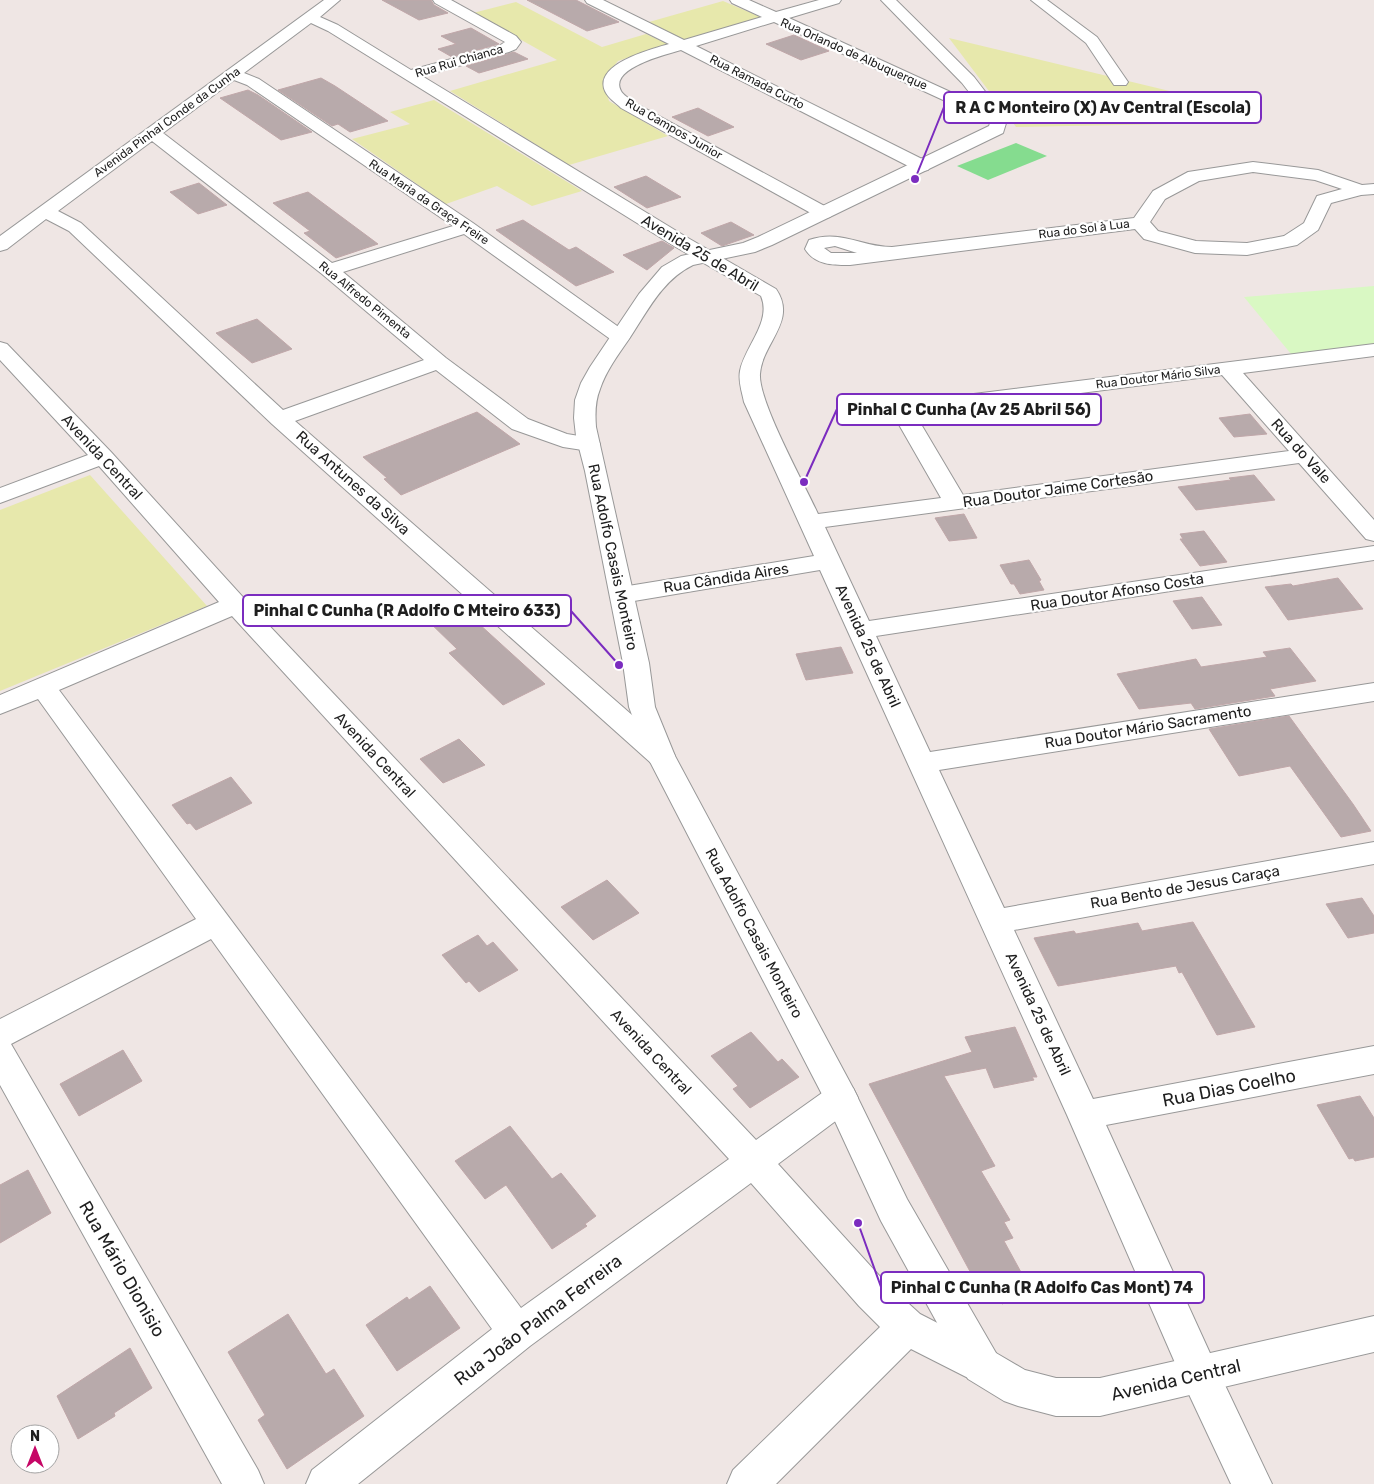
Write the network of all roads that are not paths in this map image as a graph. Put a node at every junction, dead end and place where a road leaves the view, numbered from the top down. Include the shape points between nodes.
1 (333, 0) edge
2 (440, 0) edge
3 (592, 0) edge
4 (737, 0) edge
5 (834, 0) edge
6 (888, 0) edge
7 (1038, 0) edge
8 (309, 18) junction
9 (775, 18) junction
10 (681, 44) junction
11 (233, 74) junction
12 (409, 75) junction
13 (1120, 82) dead end
14 (1000, 120) junction
15 (152, 133) junction
16 (922, 166) junction
17 (1367, 189) edge
18 (44, 212) junction
19 (824, 213) junction
20 (1140, 223) junction
21 (467, 227) junction
22 (0, 245) edge
23 (892, 253) dead end
24 (706, 256) junction
25 (329, 270) junction
26 (620, 337) junction
27 (0, 348) edge
28 (1366, 351) edge
29 (439, 362) junction
30 (1226, 368) junction
31 (1374, 368) edge
32 (280, 419) junction
33 (588, 444) junction
34 (1305, 456) junction
35 (103, 458) junction
36 (0, 496) edge
37 (956, 503) junction
38 (811, 522) junction
39 (1374, 534) edge
40 (1374, 553) edge
41 (830, 561) junction
42 (622, 595) junction
43 (236, 605) junction
44 (860, 630) junction
45 (43, 687) junction
46 (1374, 692) edge
47 (0, 705) edge
48 (661, 756) junction
49 (922, 762) junction
50 (1374, 853) edge
51 (217, 922) junction
52 (995, 922) junction
53 (0, 1034) edge
54 (0, 1054) edge
55 (1374, 1060) edge
56 (841, 1098) junction
57 (1084, 1115) junction
58 (753, 1161) junction
59 (907, 1327) junction
60 (517, 1333) junction
61 (1374, 1334) edge
62 (982, 1366) junction
63 (1200, 1375) junction
64 (244, 1484) edge
65 (326, 1484) edge
66 (747, 1484) edge
67 (1252, 1484) edge

1 - 8 street, Avenida Pinhal Conde da Cunha
2 - 12 street, Rua Rui Chianca via 513,42 504,49
3 - 10 street, Rua Ramada Curto
4 - 9 street, Rua Orlando de Albuquerque
5 - 9 street, Rua Campos Junior
6 - 14 street via 968,80
7 - 13 street via 1092,40
8 - 11 street, Avenida Pinhal Conde da Cunha
8 - 12 street, Avenida 25 de Abril via 333,28
9 - 10 street, Rua Campos Junior
9 - 14 street, Rua Orlando de Albuquerque
10 - 16 street, Rua Ramada Curto
10 - 19 street, Rua Campos Junior via 623,66 614,78 614,93 627,105
11 - 15 street, Avenida Pinhal Conde da Cunha
11 - 21 street, Rua Maria da Graça Freire via 253,82
12 - 24 street, Avenida 25 de Abril
14 - 16 street, Rua Adolfo Casais Monteiro via 992,133
15 - 18 street, Avenida Pinhal Conde da Cunha
15 - 25 street, Rua Alfredo Pimenta
16 - 19 street, Rua Adolfo Casais Monteiro
17 - 20 street, Rua do Sol à Lua via 1318,176 1253,166 1194,176 1159,195
17 - 20 street via 1323,200 1312,226 1290,241 1246,248 1195,247 1151,235
18 - 22 street, Avenida Pinhal Conde da Cunha
18 - 32 street, Rua Antunes da Silva via 75,227
19 - 24 street, Rua Adolfo Casais Monteiro via 748,248
20 - 23 street, Rua do Sol à Lua
21 - 25 street
21 - 26 street, Rua Maria da Graça Freire
24 - 26 street, Rua Adolfo Casais Monteiro via 680,264 664,275
24 - 38 street, Avenida 25 de Abril via 769,293 773,299 770,326 750,371 751,379 755,402
25 - 29 street, Rua Alfredo Pimenta
26 - 33 street, Rua Adolfo Casais Monteiro via 588,390 585,402
27 - 35 street, Avenida Central
28 - 30 street, Rua Doutor Mário Silva
28 - 31 street
29 - 32 street
29 - 33 street, Rua Alfredo Pimenta via 520,424 563,440
30 - 34 street, Rua do Vale
30 - 37 street, Rua Doutor Mário Silva via 902,408
32 - 48 street, Rua Antunes da Silva
33 - 42 street, Rua Adolfo Casais Monteiro
34 - 37 street, Rua Doutor Jaime Cortesão
34 - 39 street, Rua do Vale
35 - 36 street
35 - 43 street, Avenida Central
37 - 38 street, Rua Doutor Jaime Cortesão
38 - 41 street, Avenida 25 de Abril
40 - 44 street, Rua Doutor Afonso Costa
41 - 42 street, Rua Cândida Aires
41 - 44 street, Avenida 25 de Abril
42 - 48 street, Rua Adolfo Casais Monteiro via 642,707
43 - 45 street
43 - 58 street, Avenida Central
44 - 49 street, Avenida 25 de Abril
45 - 47 street
45 - 51 street
46 - 49 street, Rua Doutor Mário Sacramento
48 - 56 street, Rua Adolfo Casais Monteiro
49 - 52 street, Avenida 25 de Abril
50 - 52 street, Rua Bento de Jesus Caraça
51 - 53 street
51 - 60 street
52 - 57 street, Avenida 25 de Abril
54 - 64 street, Rua Mário Dionisio
55 - 57 street, Rua Dias Coelho
56 - 58 street, Rua João Palma Ferreira
56 - 62 street, Rua Adolfo Casais Monteiro via 894,1210
57 - 63 street, Avenida 25 de Abril
58 - 59 street, Avenida Central via 872,1294
58 - 60 street, Rua João Palma Ferreira
59 - 62 street, Avenida Central
59 - 66 street
60 - 65 street, Rua João Palma Ferreira
61 - 63 street, Avenida Central
62 - 63 street, Avenida Central via 1018,1387 1056,1397 1100,1398
63 - 67 street, Avenida 25 de Abril

